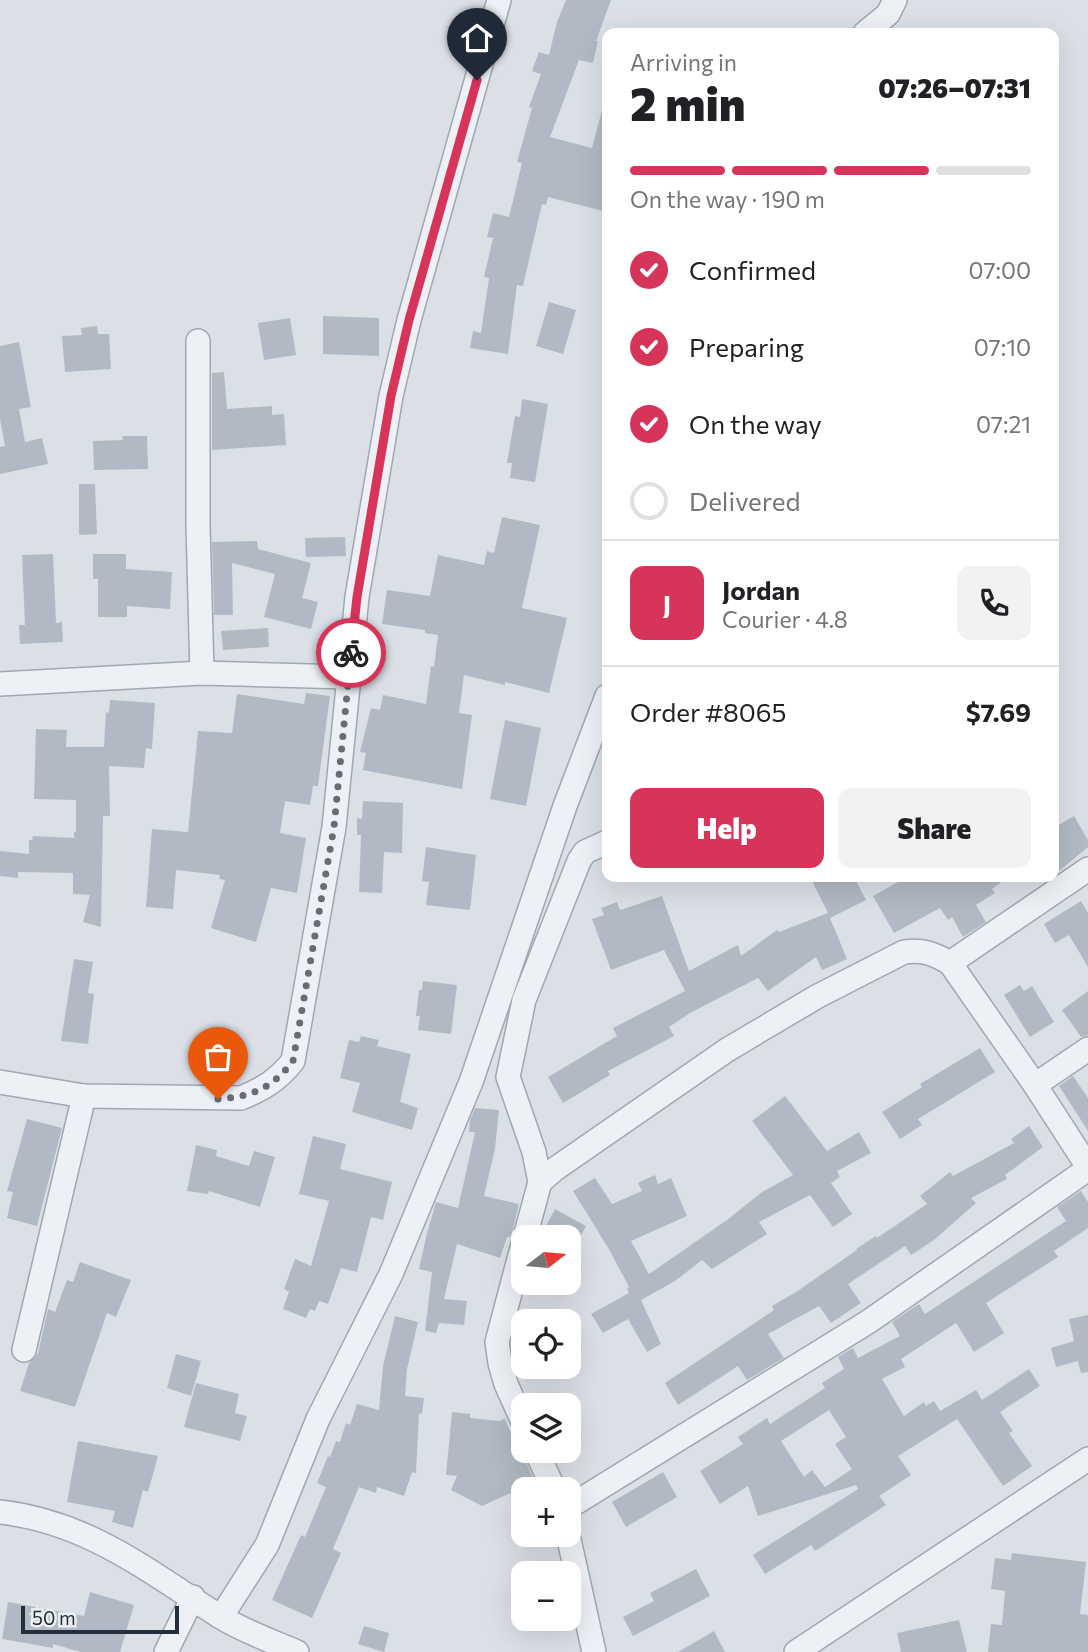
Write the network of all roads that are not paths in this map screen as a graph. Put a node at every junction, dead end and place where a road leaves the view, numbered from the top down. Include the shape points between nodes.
1 (499, 0) edge
2 (895, 0) edge
3 (871, 28) edge
4 (198, 341) dead end
5 (202, 673) junction
6 (348, 677) junction
7 (0, 684) edge
8 (602, 709) edge
9 (602, 844) edge
10 (1088, 869) edge
11 (950, 963) junction
12 (1088, 1049) edge
13 (0, 1082) edge
14 (1035, 1085) junction
15 (84, 1096) junction
16 (1088, 1168) edge
17 (540, 1182) junction
18 (528, 1225) edge
19 (511, 1291) edge
20 (24, 1350) dead end
21 (511, 1395) edge
22 (1088, 1459) edge
23 (581, 1500) edge
24 (0, 1512) edge
25 (571, 1547) edge
26 (193, 1597) junction
27 (220, 1617) junction
28 (166, 1652) edge
29 (297, 1652) edge
30 (594, 1652) edge
31 (796, 1652) edge

1 - 6 street via 394,383
2 - 3 street via 888,14
4 - 5 street
5 - 6 street
5 - 7 street
6 - 15 street via 334,827 293,1061 281,1076 241,1098
8 - 27 street via 471,1082 396,1262 318,1419 267,1545
9 - 17 street via 585,852 579,861 524,1000 508,1077
10 - 11 street
11 - 14 street
11 - 17 street via 919,950 904,952 818,996 716,1058
12 - 14 street
13 - 15 street
14 - 16 street
15 - 20 street
16 - 23 street via 868,1322
17 - 18 street
19 - 21 street via 498,1342
22 - 31 street
24 - 26 street via 28,1515 80,1533
25 - 30 street
26 - 27 street
26 - 28 street
27 - 29 street

